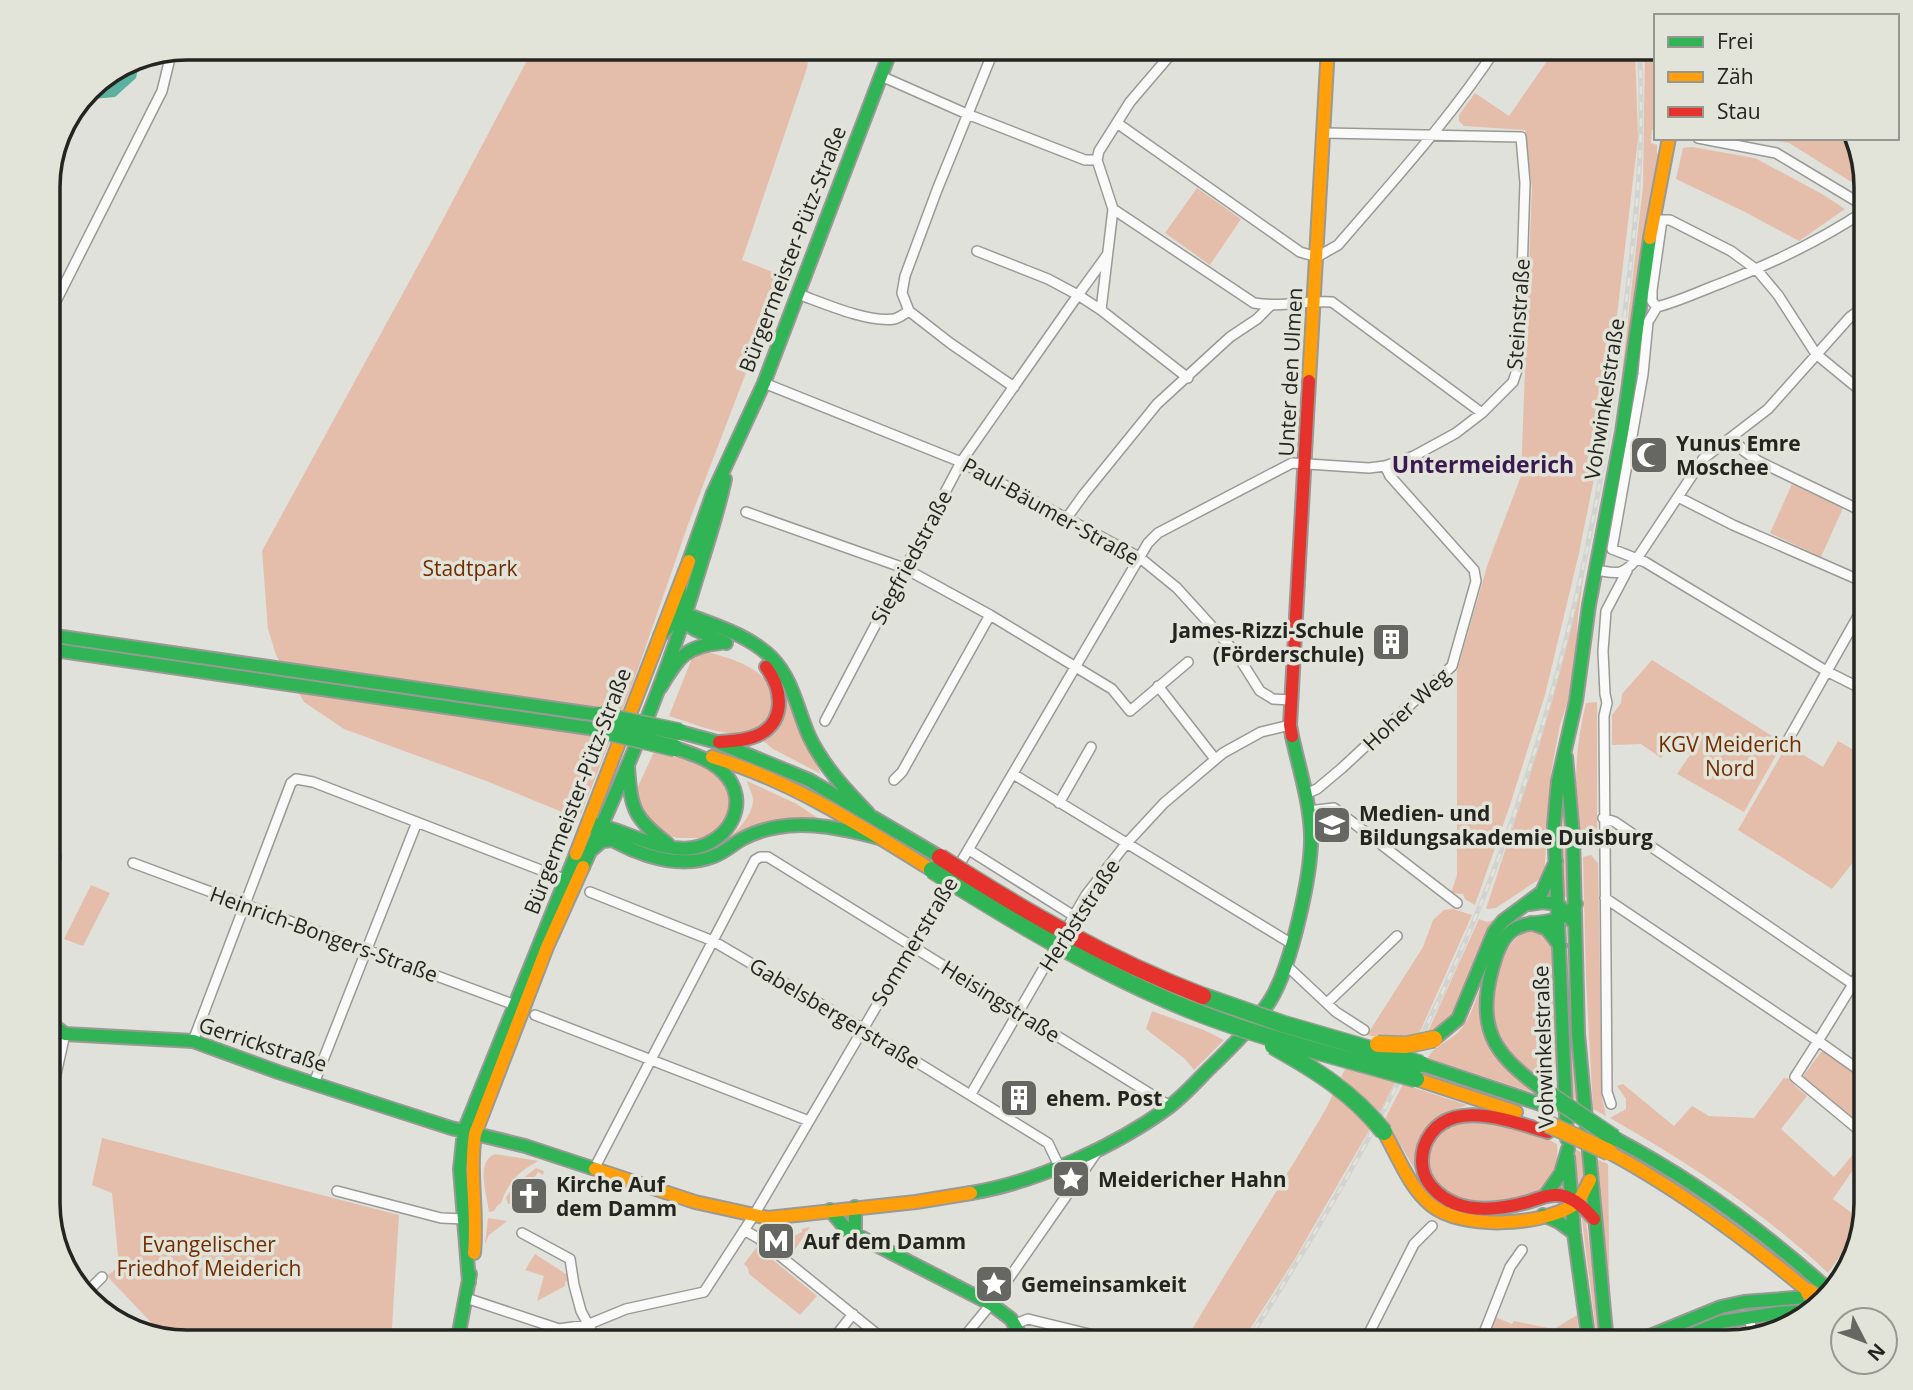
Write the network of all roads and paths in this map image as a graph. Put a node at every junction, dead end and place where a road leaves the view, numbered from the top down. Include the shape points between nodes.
1 (887, 60) edge
2 (990, 60) edge
3 (1166, 60) edge
4 (1328, 60) edge
5 (1489, 60) edge
6 (169, 61) edge
7 (881, 76) junction
8 (967, 114) junction
9 (1116, 123) junction
10 (1325, 133) junction
11 (1433, 135) junction
12 (1669, 140) edge
13 (1708, 140) edge
14 (1097, 160) junction
15 (1854, 201) edge
16 (1113, 209) junction
17 (1854, 216) edge
18 (977, 251) dead end
19 (1108, 254) junction
20 (1317, 257) junction
21 (1757, 270) junction
22 (60, 293) edge
23 (798, 294) junction
24 (1078, 295) junction
25 (1315, 301) junction
26 (1270, 306) junction
27 (1657, 307) junction
28 (1101, 310) junction
29 (909, 311) junction
30 (1854, 314) edge
31 (1816, 354) junction
32 (1188, 378) junction
33 (764, 383) junction
34 (1854, 385) edge
35 (1014, 387) junction
36 (1482, 413) junction
37 (1732, 437) junction
38 (961, 461) junction
39 (1306, 463) junction
40 (728, 465) junction
41 (1385, 466) junction
42 (1678, 497) junction
43 (1854, 507) edge
44 (746, 512) dead end
45 (1066, 519) junction
46 (1139, 557) junction
47 (1636, 561) junction
48 (904, 568) junction
49 (1596, 570) junction
50 (1627, 571) junction
51 (1854, 578) edge
52 (680, 586) junction
53 (990, 615) junction
54 (682, 619) junction
55 (1854, 624) edge
56 (660, 636) junction
57 (60, 637) edge
58 (728, 643) junction
59 (60, 651) edge
60 (1188, 662) dead end
61 (1075, 668) junction
62 (1828, 672) junction
63 (1854, 685) edge
64 (1158, 686) junction
65 (660, 688) junction
66 (1291, 700) junction
67 (825, 721) dead end
68 (1290, 725) junction
69 (1788, 740) dead end
70 (716, 742) junction
71 (1091, 747) dead end
72 (1565, 750) junction
73 (699, 756) junction
74 (1216, 758) junction
75 (628, 767) junction
76 (1013, 774) junction
77 (894, 780) dead end
78 (1307, 802) junction
79 (1059, 803) junction
80 (868, 813) junction
81 (1603, 818) junction
82 (417, 822) junction
83 (600, 830) junction
84 (880, 838) junction
85 (1126, 844) junction
86 (670, 846) junction
87 (968, 850) junction
88 (1556, 861) junction
89 (133, 863) dead end
90 (936, 864) junction
91 (564, 878) junction
92 (590, 892) dead end
93 (1605, 898) junction
94 (1457, 903) dead end
95 (244, 904) junction
96 (1529, 904) junction
97 (1567, 912) junction
98 (1074, 916) junction
99 (1531, 923) junction
100 (1397, 936) dead end
101 (713, 941) junction
102 (1292, 944) junction
103 (911, 946) junction
104 (1560, 946) junction
105 (367, 950) junction
106 (1286, 965) junction
107 (1853, 985) joint
108 (1327, 1003) junction
109 (515, 1005) junction
110 (1018, 1012) junction
111 (535, 1015) dead end
112 (863, 1029) junction
113 (1244, 1029) junction
114 (60, 1030) edge
115 (1364, 1030) dead end
116 (65, 1034) junction
117 (1320, 1035) junction
118 (194, 1041) junction
119 (1818, 1041) junction
120 (60, 1056) edge
121 (651, 1060) junction
122 (1854, 1066) edge
123 (1419, 1072) junction
124 (314, 1083) junction
125 (971, 1094) junction
126 (1546, 1100) junction
127 (1611, 1104) dead end
128 (1170, 1106) junction
129 (809, 1121) junction
130 (1854, 1126) edge
131 (1548, 1128) junction
132 (470, 1133) junction
133 (1612, 1145) junction
134 (1100, 1147) junction
135 (1568, 1149) junction
136 (1059, 1166) junction
137 (594, 1169) junction
138 (1590, 1180) junction
139 (1073, 1185) junction
140 (337, 1191) dead end
141 (1545, 1196) junction
142 (1573, 1202) junction
143 (856, 1207) junction
144 (830, 1210) junction
145 (754, 1215) junction
146 (1543, 1215) junction
147 (465, 1219) junction
148 (1594, 1219) junction
149 (1432, 1226) dead end
150 (744, 1230) junction
151 (522, 1233) dead end
152 (1574, 1233) junction
153 (855, 1235) junction
154 (758, 1238) junction
155 (1522, 1250) dead end
156 (102, 1277) dead end
157 (1823, 1285) edge
158 (92, 1288) edge
159 (468, 1290) junction
160 (1813, 1296) edge
161 (1811, 1297) edge
162 (1757, 1302) junction
163 (991, 1304) junction
164 (1735, 1304) junction
165 (1793, 1312) edge
166 (853, 1314) junction
167 (1749, 1317) junction
168 (1015, 1324) junction
169 (587, 1325) junction
170 (1751, 1327) edge
171 (460, 1330) edge
172 (590, 1330) edge
173 (840, 1330) edge
174 (872, 1330) edge
175 (970, 1330) edge
176 (1018, 1330) edge
177 (1073, 1330) edge
178 (1371, 1330) edge
179 (1485, 1330) edge
180 (1588, 1330) edge
181 (1606, 1330) edge
182 (1663, 1330) edge
183 (1702, 1330) edge

1 - 7 main road, Bürgermeister-Pütz-Straße
2 - 8 street
3 - 9 street
4 - 10 main road, Unter den Ulmen
5 - 11 street
6 - 22 street via 162,91
7 - 8 street
7 - 23 main road, Bürgermeister-Pütz-Straße
8 - 14 street via 1085,160
8 - 29 street via 905,276 902,293
9 - 14 street
9 - 20 street via 1300,251
10 - 11 street
10 - 20 main road, Unter den Ulmen
11 - 20 street via 1338,245
11 - 36 street, Steinstraße via 1521,137 1525,183 1519,364 1513,382
12 - 49 main road, Vohwinkelstraße
13 - 15 street via 1776,153
14 - 16 street
16 - 19 street
16 - 26 street via 1254,303
17 - 21 street via 1809,245
18 - 24 street
19 - 24 street, Siegfriedstraße
19 - 28 street
20 - 25 main road, Unter den Ulmen
21 - 27 street
21 - 27 street via 1731,251 1662,220 1652,290
21 - 31 street via 1779,295
23 - 29 street via 880,318 895,318
23 - 33 main road, Bürgermeister-Pütz-Straße
24 - 28 street
24 - 35 street, Siegfriedstraße
25 - 26 street
25 - 36 street via 1332,302
25 - 39 main road, Unter den Ulmen
26 - 32 street
27 - 47 street via 1648,322 1612,549
28 - 32 street
29 - 35 street
30 - 31 street
31 - 34 street
31 - 37 street via 1768,409
32 - 45 street via 1157,404
33 - 38 street, Paul-Bäumer-Straße
33 - 40 main road, Bürgermeister-Pütz-Straße
35 - 38 street, Siegfriedstraße
36 - 41 street, Steinstraße via 1434,447
37 - 42 street via 1703,459
37 - 43 street via 1758,461
38 - 45 street, Paul-Bäumer-Straße
38 - 48 street, Siegfriedstraße
39 - 41 street, Steinstraße
39 - 46 street, Sommerstraße via 1292,463 1158,533
39 - 66 main road, Unter den Ulmen
40 - 52 main road, Bürgermeister-Pütz-Straße via 713,493
40 - 54 main road, Bürgermeister-Pütz-Straße
41 - 78 street, Hoher Weg via 1474,570 1476,581 1452,667
42 - 47 street
42 - 51 street
44 - 48 street
45 - 46 street, Paul-Bäumer-Straße
46 - 61 street, Sommerstraße
46 - 66 street, Paul-Bäumer-Straße via 1177,588 1236,653 1260,691 1273,699
47 - 50 street
47 - 62 street via 1645,562
48 - 53 street
48 - 67 street, Siegfriedstraße
49 - 50 street
49 - 72 main road, Vohwinkelstraße
50 - 81 street via 1605,618
52 - 54 main road
52 - 56 main road, Bürgermeister-Pütz-Straße
53 - 61 street
53 - 77 street
54 - 56 main road
54 - 58 main road
54 - 65 main road, Bürgermeister-Pütz-Straße
54 - 80 main road via 743,638 781,670 821,758
55 - 62 street
56 - 83 main road, Bürgermeister-Pütz-Straße
57 - 70 main road, bridge via 599,715
58 - 65 main road via 700,644 685,650
58 - 70 main road via 771,672 780,703 770,727 760,735
59 - 73 main road, bridge via 596,729
60 - 64 street
61 - 64 street via 1112,690 1130,710
61 - 76 street, Sommerstraße
62 - 63 street
62 - 69 street
64 - 74 street
65 - 75 main road, Bürgermeister-Pütz-Straße
66 - 68 main road
68 - 74 street, Herbststraße via 1261,732
68 - 78 main road
70 - 80 main road via 809,779
71 - 79 street
72 - 88 main road, Vohwinkelstraße via 1556,803
72 - 97 main road, Vohwinkelstraße via 1570,784
73 - 84 main road via 718,758 791,788
73 - 86 main road via 732,782 737,810 730,828 718,838 697,846
74 - 85 street, Herbststraße
75 - 83 main road, Bürgermeister-Pütz-Straße
75 - 86 main road via 636,817
76 - 79 street
76 - 87 street, Sommerstraße
78 - 94 street via 1334,808
78 - 102 main road via 1308,866
79 - 85 street
80 - 90 main road
81 - 93 street
81 - 107 street
82 - 91 street
82 - 95 street via 296,779
82 - 105 street
83 - 84 main road via 664,858 690,861 788,825 822,826
83 - 86 main road
83 - 91 main road, Bürgermeister-Pütz-Straße
83 - 132 main road, Bürgermeister-Pütz-Straße
84 - 90 main road
85 - 98 street, Herbststraße
85 - 102 street
87 - 98 street
87 - 103 street, Sommerstraße
88 - 96 main road via 1547,886
88 - 97 main road, Vohwinkelstraße
89 - 95 street, Heinrich-Bongers-Straße
90 - 113 main road, bridge via 1032,932 1138,987
90 - 117 main road, bridge via 1146,973
91 - 109 main road, Bürgermeister-Pütz-Straße
92 - 101 street, Gabelsbergerstraße
93 - 119 street
93 - 127 street via 1607,1092
95 - 105 street, Heinrich-Bongers-Straße
95 - 118 street
96 - 97 main road via 1543,902
96 - 117 main road, bridge via 1494,932 1458,1019 1434,1039 1394,1046
97 - 99 main road
97 - 104 main road, Vohwinkelstraße
97 - 138 main road, Vohwinkelstraße
98 - 110 street, Herbststraße
99 - 104 main road via 1547,929
99 - 126 main road via 1511,932 1497,951 1484,1014 1488,1032 1504,1059
100 - 108 street
101 - 103 street, Heisingstraße via 755,860 768,857
101 - 112 street, Gabelsbergerstraße
101 - 121 street
102 - 106 main road
103 - 110 street, Heisingstraße
103 - 112 street, Sommerstraße
104 - 135 main road, Vohwinkelstraße
105 - 109 street, Heinrich-Bongers-Straße
105 - 124 street
106 - 108 street
106 - 128 main road via 1253,1024
107 - 119 street
108 - 115 street
109 - 132 main road, Bürgermeister-Pütz-Straße
110 - 125 street, Herbststraße
110 - 128 street, Heisingstraße
111 - 121 street
112 - 125 street, Gabelsbergerstraße
112 - 129 street, Sommerstraße
113 - 123 main road, bridge
113 - 146 main road, bridge via 1338,1083 1369,1112 1419,1192 1443,1214 1472,1222
114 - 116 main road
116 - 118 main road, Gerrickstraße
116 - 120 street
117 - 123 main road, bridge
118 - 124 main road, Gerrickstraße
119 - 122 street
119 - 130 street via 1795,1077
121 - 129 street
121 - 137 street
123 - 126 main road
123 - 131 main road
124 - 132 main road, Gerrickstraße
125 - 136 street, Gabelsbergerstraße via 1048,1143
126 - 133 main road, bridge
128 - 134 main road
129 - 145 street, Sommerstraße
131 - 133 main road, bridge
131 - 141 main road via 1496,1116 1458,1116 1429,1134 1422,1150 1427,1181 1449,1202 1468,1208 1504,1208
132 - 137 main road
132 - 147 main road via 459,1168
132 - 159 main road via 477,1217
133 - 157 main road via 1672,1169 1748,1220
133 - 160 main road, bridge via 1711,1213
134 - 136 main road
134 - 139 street
135 - 141 main road via 1561,1173
135 - 142 main road, Vohwinkelstraße
136 - 139 street, Gabelsbergerstraße
136 - 143 main road via 1028,1180 983,1191
137 - 145 main road via 671,1195
138 - 142 main road
138 - 148 main road, Vohwinkelstraße
139 - 163 street
140 - 147 street
141 - 142 main road
142 - 146 main road
142 - 148 main road
142 - 152 main road, Vohwinkelstraße
143 - 144 main road
143 - 153 main road
144 - 145 main road via 776,1218
144 - 153 main road
145 - 150 street, Sommerstraße
145 - 154 street
146 - 152 main road
147 - 159 main road
148 - 181 main road, Vohwinkelstraße
149 - 178 street via 1414,1244
150 - 154 street
150 - 169 street, Sommerstraße via 704,1292 626,1309
151 - 169 street via 570,1259 573,1285
152 - 180 main road, Vohwinkelstraße
153 - 163 main road
154 - 166 street
155 - 179 street via 1510,1267
156 - 158 street
159 - 169 street, Sommerstraße via 559,1329
159 - 171 main road
161 - 162 main road
162 - 164 main road
162 - 167 main road
163 - 168 main road
163 - 175 street
164 - 167 main road
164 - 182 main road
165 - 167 main road
166 - 173 street
166 - 174 street
167 - 170 street
167 - 183 main road
168 - 176 main road
168 - 177 street via 1028,1319
169 - 172 street

